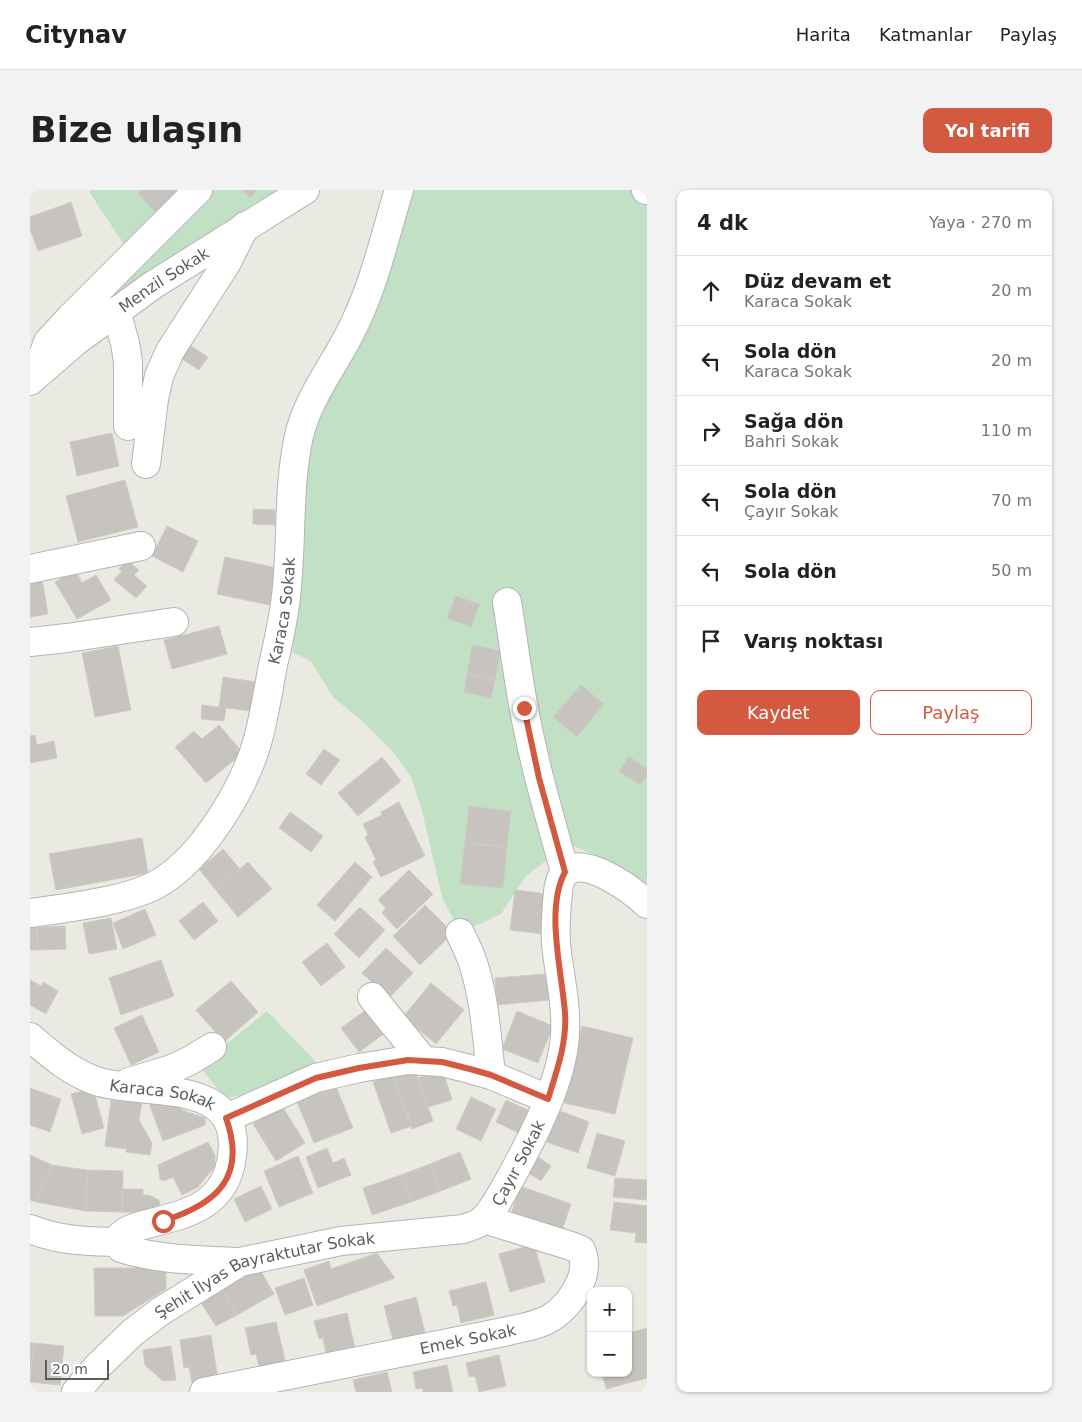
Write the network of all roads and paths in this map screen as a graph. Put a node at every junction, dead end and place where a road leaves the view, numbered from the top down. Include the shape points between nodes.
1 (198, 190) edge
2 (305, 190) edge
3 (399, 190) edge
4 (245, 226) junction
5 (116, 311) junction
6 (34, 377) edge
7 (128, 426) dead end
8 (146, 464) dead end
9 (141, 546) dead end
10 (30, 569) edge
11 (507, 602) dead end
12 (174, 622) dead end
13 (30, 642) edge
14 (565, 872) junction
15 (647, 904) edge
16 (30, 913) edge
17 (460, 933) dead end
18 (372, 998) dead end
19 (30, 1037) edge
20 (212, 1047) dead end
21 (423, 1060) junction
22 (491, 1075) junction
23 (117, 1086) junction
24 (548, 1099) junction
25 (226, 1118) junction
26 (484, 1219) junction
27 (30, 1229) edge
28 (117, 1242) junction
29 (240, 1262) junction
30 (76, 1392) edge
31 (204, 1392) edge

1 - 6 street via 48,342
2 - 4 street, Menzil Sokak
3 - 16 street, Karaca Sokak via 363,304 316,393 300,432 292,482 284,610 256,744 245,775 213,830 179,867 159,883 112,899
4 - 5 street, Menzil Sokak
4 - 8 street via 226,264 166,359 154,400
5 - 6 street, Menzil Sokak
5 - 7 street via 128,362
9 - 10 street
11 - 14 street via 530,739
12 - 13 street
14 - 15 street via 581,868 600,872 621,883
14 - 24 street, Çayır Sokak via 559,888 556,922 565,1035 562,1057
17 - 22 street via 478,980
18 - 21 street
19 - 23 street, Karaca Sokak via 78,1073
20 - 23 street via 172,1069
21 - 22 street
21 - 25 street via 384,1063 316,1078
22 - 24 street
23 - 25 street, Karaca Sokak via 193,1095 220,1109
24 - 26 street, Çayır Sokak via 517,1165
25 - 28 street, Karaca Sokak via 234,1147 231,1169 218,1193 184,1214 124,1232
26 - 29 street, Şehit İlyas Bayraktutar Sokak via 477,1225 463,1228 341,1241
26 - 31 street, Emek Sokak via 581,1250 586,1266 579,1284 567,1304 555,1315 508,1331
27 - 28 street via 74,1241
28 - 29 street via 120,1248 132,1252
29 - 30 street, Şehit İlyas Bayraktutar Sokak via 132,1333

